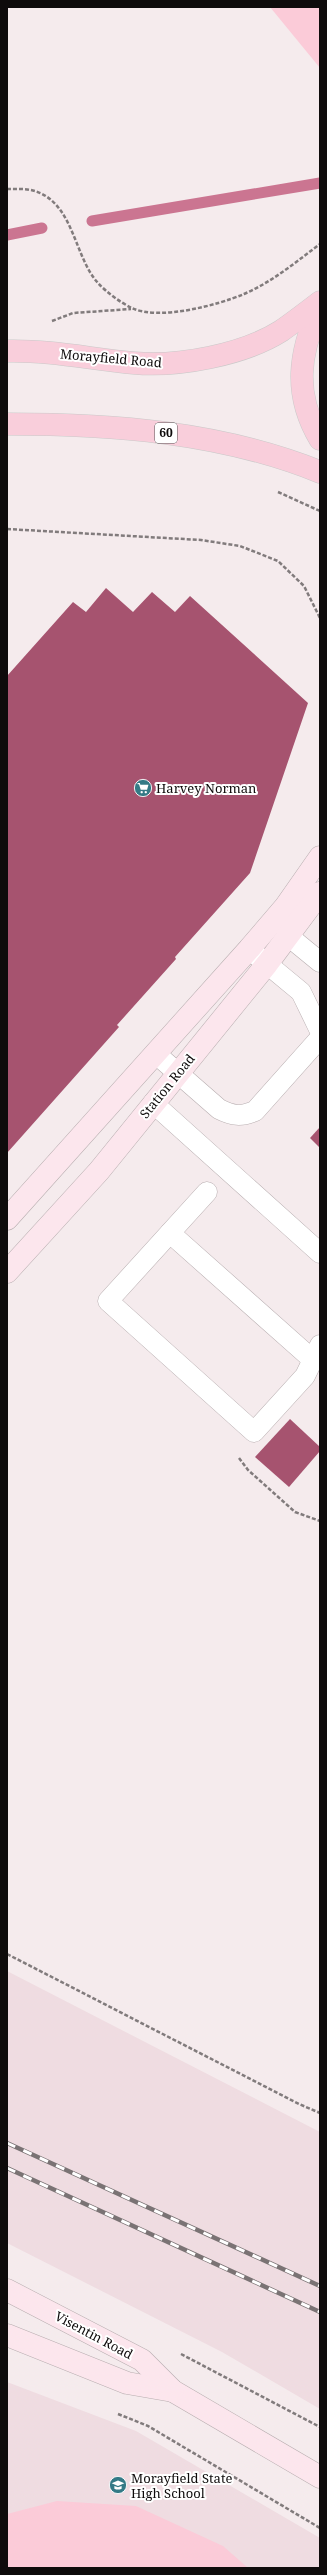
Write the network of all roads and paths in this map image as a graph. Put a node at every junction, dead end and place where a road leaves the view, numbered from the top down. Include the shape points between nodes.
1 (7, 189) edge
2 (320, 244) edge
3 (320, 302) edge
4 (320, 307) edge
5 (132, 309) junction
6 (13, 350) edge
7 (7, 424) edge
8 (320, 439) edge
9 (320, 472) edge
10 (278, 492) dead end
11 (320, 511) edge
12 (7, 529) edge
13 (320, 618) edge
14 (320, 857) edge
15 (320, 893) edge
16 (287, 935) junction
17 (249, 949) junction
18 (320, 962) edge
19 (267, 964) junction
20 (320, 1031) edge
21 (320, 1038) edge
22 (156, 1054) junction
23 (178, 1073) junction
24 (153, 1103) junction
25 (207, 1192) dead end
26 (7, 1219) edge
27 (170, 1233) junction
28 (320, 1253) edge
29 (7, 1272) edge
30 (316, 1353) edge
31 (254, 1432) junction
32 (320, 1521) edge
33 (7, 1954) edge
34 (320, 2113) edge
35 (7, 2290) edge
36 (7, 2335) edge
37 (173, 2391) junction
38 (111, 2411) dead end
39 (320, 2477) edge
40 (320, 2528) edge

1 - 5 path via 25,189 40,193 52,203 62,214 82,260 98,283
2 - 5 path via 279,274 244,294 206,306 170,313
3 - 6 main road, Morayfield Road via 280,332 256,343 200,359 168,363 135,363
4 - 8 main road via 307,334 302,358 302,380 304,403
5 - 6 path via 73,313 34,327
7 - 9 main road, 60 via 82,424 139,429 196,438 252,451
10 - 11 path
12 - 13 path via 201,540 240,546 278,561 304,586
14 - 17 main road via 285,907
15 - 16 main road, Station Road
16 - 18 lane
16 - 19 main road, Station Road
17 - 19 lane
17 - 22 main road
19 - 20 lane via 301,992
19 - 23 main road, Station Road
21 - 23 lane via 254,1111 244,1116 231,1115 219,1109
22 - 23 lane
22 - 26 main road
23 - 24 main road, Station Road
24 - 28 lane
24 - 29 main road, Station Road via 99,1171
25 - 27 lane
27 - 30 lane
27 - 31 lane via 108,1301
30 - 31 lane via 305,1376
31 - 32 path via 239,1449 238,1458 295,1512
33 - 34 path
35 - 37 main road, Visentin Road via 142,2360
36 - 37 main road, Visentin Road via 127,2383
37 - 39 main road, Visentin Road
38 - 40 path via 148,2426

